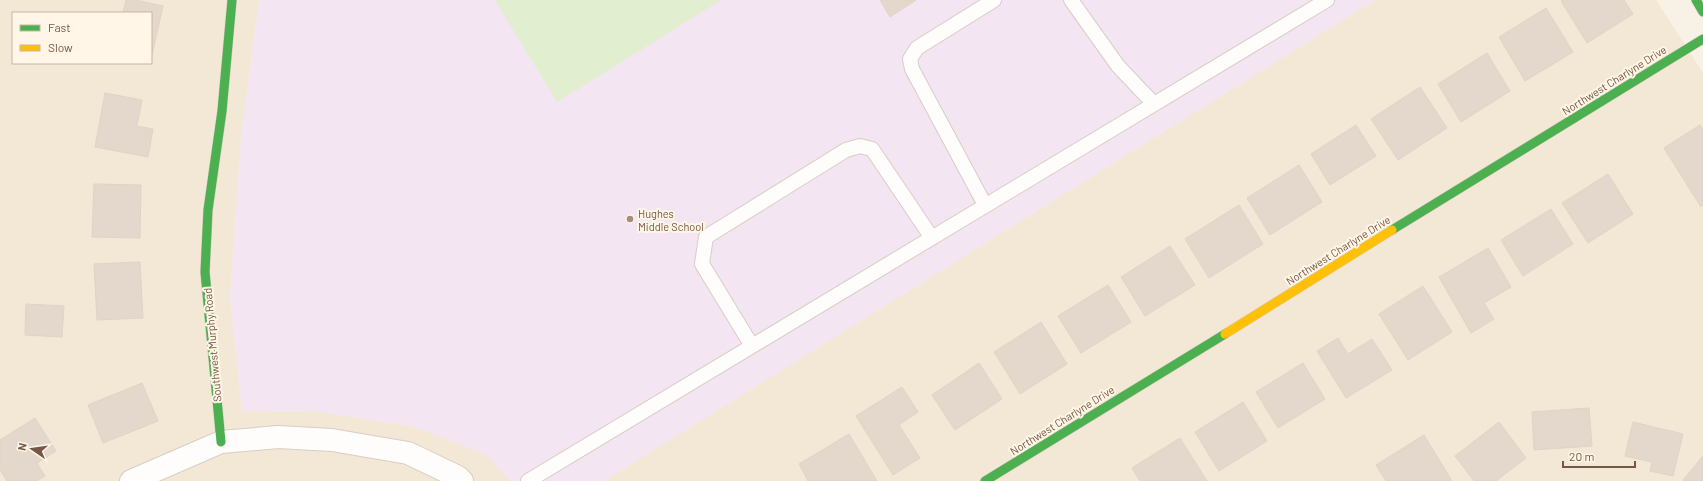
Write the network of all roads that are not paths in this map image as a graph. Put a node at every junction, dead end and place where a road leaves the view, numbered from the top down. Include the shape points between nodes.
1 (232, 0) edge
2 (994, 0) edge
3 (1071, 0) edge
4 (1327, 0) edge
5 (1696, 0) edge
6 (1703, 12) edge
7 (1703, 40) edge
8 (1154, 104) junction
9 (985, 205) junction
10 (932, 238) junction
11 (752, 346) junction
12 (221, 442) junction
13 (131, 481) edge
14 (462, 481) edge
15 (528, 481) edge
16 (985, 481) edge

1 - 12 street, Southwest Murphy Road via 222,111 208,210 206,272
2 - 9 lane via 917,48 910,59 912,69
3 - 8 lane via 1118,66
4 - 8 lane
5 - 6 street
7 - 16 street, Northwest Charlyne Drive
8 - 9 lane
9 - 10 lane
10 - 11 lane
10 - 11 lane via 872,149 860,146 846,150 706,237 702,264
11 - 15 lane
12 - 13 street
12 - 14 street via 278,437 332,440 408,453

